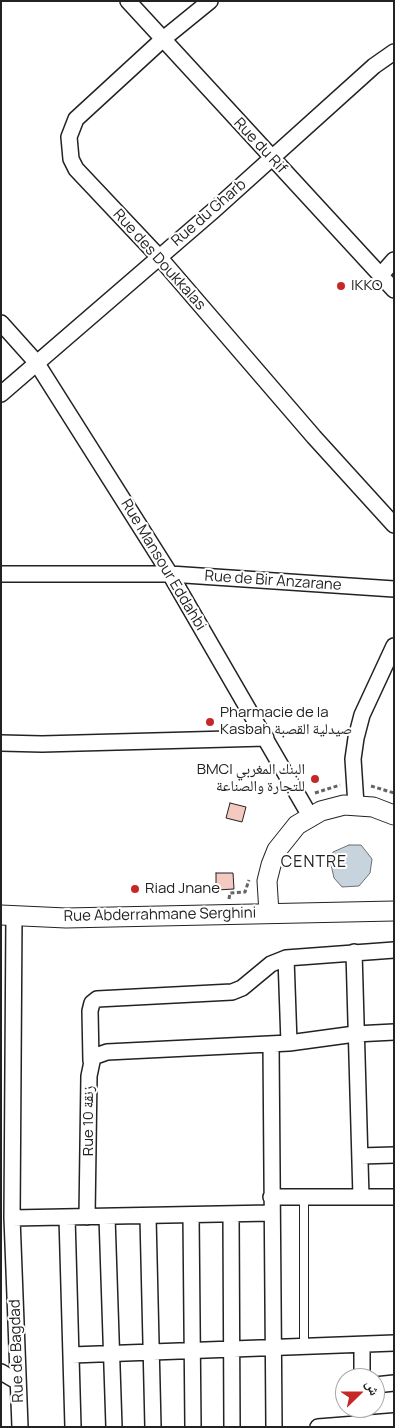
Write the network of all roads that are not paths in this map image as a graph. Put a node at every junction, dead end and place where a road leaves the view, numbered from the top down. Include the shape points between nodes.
1 (128, 1) edge
2 (210, 1) edge
3 (162, 40) junction
4 (394, 52) edge
5 (272, 159) junction
6 (159, 257) junction
7 (394, 260) edge
8 (380, 276) junction
9 (394, 290) edge
10 (1, 323) edge
11 (36, 362) junction
12 (1, 394) edge
13 (394, 525) edge
14 (1, 574) edge
15 (170, 574) junction
16 (394, 589) edge
17 (394, 646) edge
18 (266, 738) junction
19 (1, 742) edge
20 (356, 804) junction
21 (394, 815) edge
22 (310, 816) junction
23 (394, 911) edge
24 (269, 913) junction
25 (8, 915) edge
26 (394, 950) edge
27 (354, 952) junction
28 (286, 958) junction
29 (12, 977) junction
30 (1, 993) edge
31 (394, 1032) edge
32 (355, 1034) junction
33 (290, 1043) junction
34 (271, 1044) junction
35 (91, 1061) junction
36 (394, 1155) edge
37 (360, 1156) junction
38 (271, 1196) junction
39 (304, 1197) junction
40 (361, 1197) junction
41 (394, 1197) edge
42 (271, 1213) junction
43 (230, 1214) junction
44 (191, 1215) junction
45 (87, 1217) junction
46 (107, 1217) junction
47 (148, 1217) junction
48 (12, 1218) junction
49 (67, 1218) junction
50 (394, 1343) edge
51 (304, 1345) junction
52 (362, 1345) junction
53 (273, 1347) junction
54 (232, 1348) junction
55 (194, 1350) junction
56 (152, 1353) junction
57 (113, 1354) junction
58 (72, 1355) junction
59 (362, 1368) edge
60 (1, 1372) edge
61 (18, 1382) junction
62 (362, 1419) edge
63 (394, 1421) edge
64 (20, 1427) edge
65 (73, 1427) edge
66 (114, 1427) edge
67 (153, 1427) edge
68 (193, 1427) edge
69 (232, 1427) edge
70 (274, 1427) edge
71 (318, 1427) edge

1 - 3 street, Rue du Rif
2 - 3 street, Rue des Doukkalas
3 - 5 street, Rue du Rif
3 - 6 street, Rue des Doukkalas via 76,119 69,144 76,169
4 - 5 street, Rue du Gharb via 374,66
5 - 6 street, Rue du Gharb
5 - 8 street, Rue du Rif
6 - 11 street, Rue du Gharb
6 - 13 street, Rue des Doukkalas
7 - 8 street
8 - 9 street, Rue du Rif
10 - 11 street, Rue Mansour Eddahbi
11 - 12 street, Rue du Gharb
11 - 15 street, Rue Mansour Eddahbi
14 - 15 street, Rue de Bir Anzarane
15 - 16 street, Rue de Bir Anzarane
15 - 18 street, Rue Mansour Eddahbi
17 - 20 street via 362,714 356,738
18 - 19 street via 42,744
18 - 22 street, Rue Mansour Eddahbi
20 - 21 street, Rue Abderrahmane Serghini
20 - 22 street, Rue Abderrahmane Serghini via 332,807
22 - 24 street, Rue Abderrahmane Serghini via 286,837 274,858 267,881
23 - 24 street
24 - 25 street, Rue Abderrahmane Serghini via 66,918
25 - 29 street, Rue de Bagdad
26 - 27 street
27 - 28 street
27 - 32 street
28 - 33 street
28 - 35 street, Rue 10 زنقة via 271,964 242,988 232,992 106,997 93,1001
29 - 30 street
29 - 48 street, Rue de Bagdad
31 - 32 street
32 - 33 street
32 - 37 street
33 - 34 street
34 - 35 street via 123,1051 100,1054
34 - 38 street
35 - 45 street, Rue 10 زنقة
36 - 37 street
37 - 40 street
38 - 39 street
38 - 42 street
39 - 40 street
39 - 51 lane
40 - 41 street
42 - 43 street
42 - 53 street
43 - 44 street
43 - 54 street
44 - 47 street
44 - 55 street
45 - 46 street
45 - 49 street
46 - 47 street
46 - 57 street
47 - 56 street
48 - 49 street
48 - 61 street, Rue de Bagdad
49 - 58 street
50 - 52 street
51 - 52 street
51 - 53 street
52 - 59 street
53 - 54 street
53 - 70 street
54 - 55 street
54 - 69 street
55 - 56 street
55 - 68 street
56 - 57 street
56 - 67 street
57 - 58 street
57 - 66 street
58 - 65 street
60 - 61 street
61 - 64 street, Rue de Bagdad
62 - 63 street
62 - 71 street

